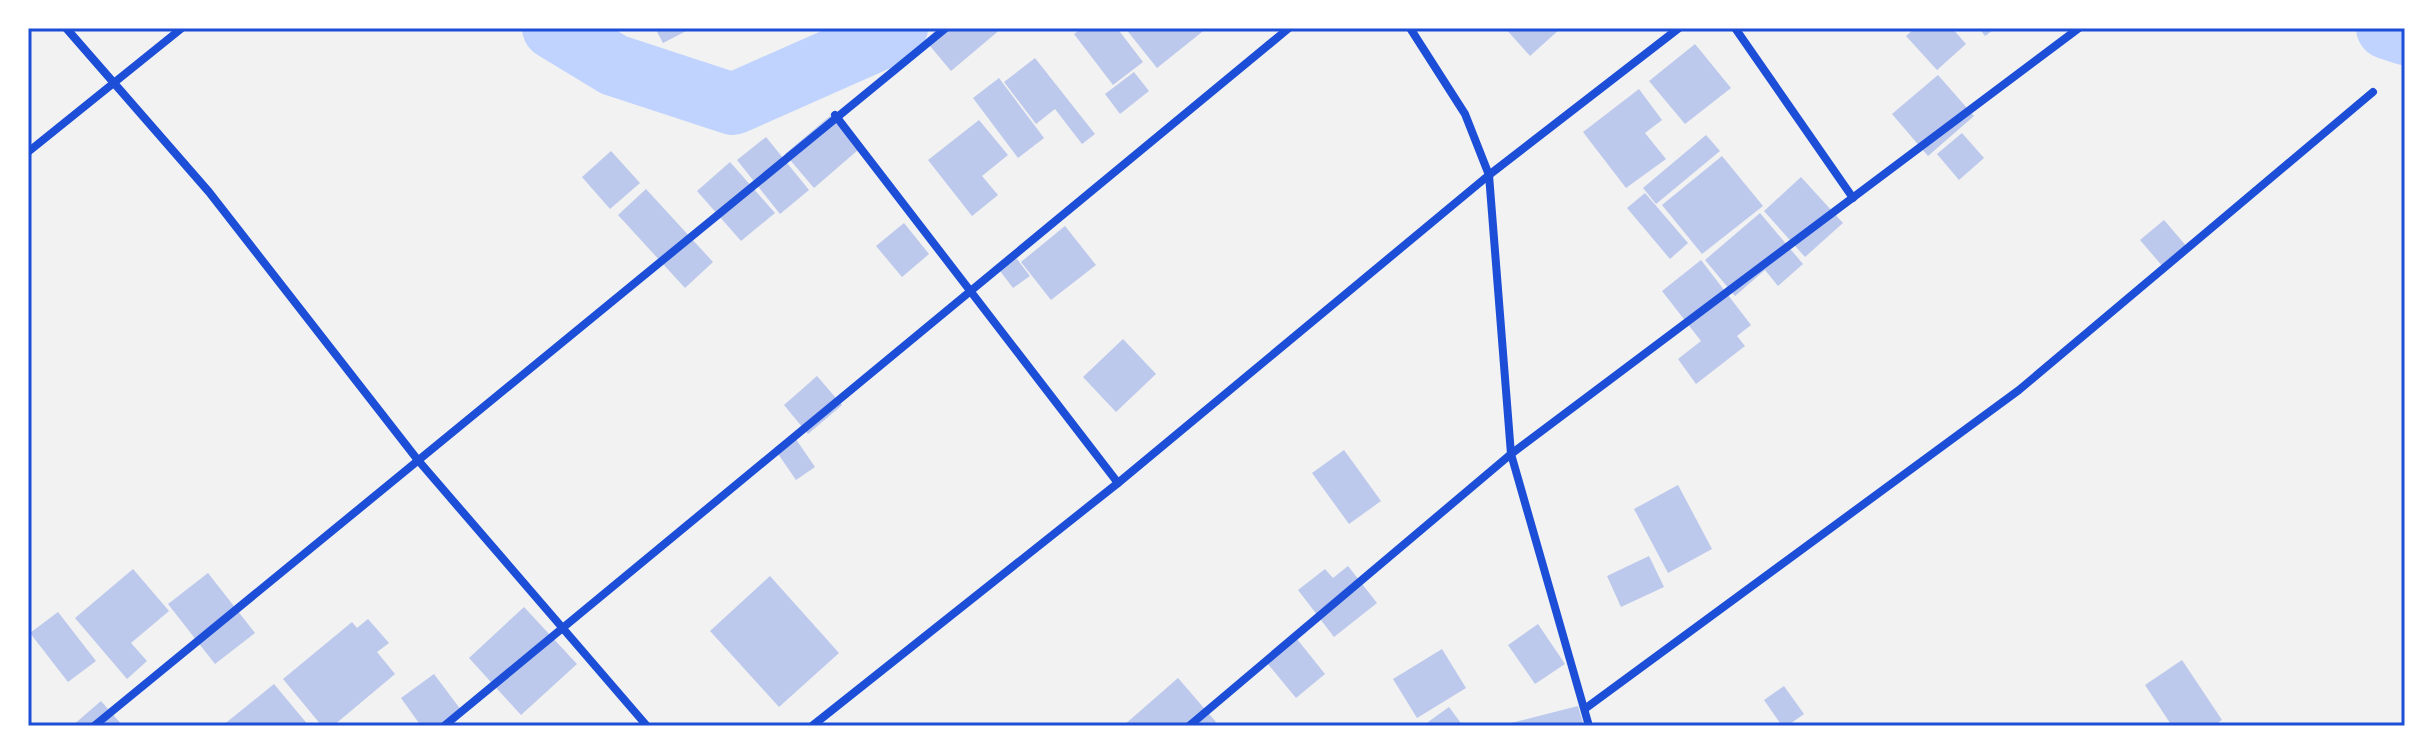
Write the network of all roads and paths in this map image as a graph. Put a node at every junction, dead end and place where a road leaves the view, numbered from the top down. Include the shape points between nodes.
1 (66, 28) edge
2 (182, 28) edge
3 (946, 28) edge
4 (1289, 28) edge
5 (1410, 28) edge
6 (1679, 28) edge
7 (1735, 28) edge
8 (2079, 28) edge
9 (112, 81) junction
10 (2373, 92) dead end
11 (835, 115) junction
12 (28, 152) edge
13 (1489, 175) junction
14 (1853, 198) junction
15 (971, 290) junction
16 (1511, 454) junction
17 (417, 459) junction
18 (1118, 483) junction
19 (564, 627) junction
20 (1586, 708) junction
21 (94, 726) edge
22 (444, 726) edge
23 (647, 726) edge
24 (812, 726) edge
25 (1189, 726) edge
26 (1589, 726) edge

1 - 9 street
2 - 9 street
3 - 11 street
4 - 15 street
5 - 13 street via 1465,114
6 - 13 street
7 - 14 street
8 - 14 street
9 - 12 street
9 - 17 street via 209,192
10 - 20 street via 2019,390
11 - 15 street
11 - 17 street
13 - 16 street
13 - 18 street
14 - 16 street
15 - 18 street
15 - 19 street
16 - 20 street
16 - 25 street
17 - 19 street
17 - 21 street
18 - 24 street
19 - 22 street
19 - 23 street
20 - 26 street

